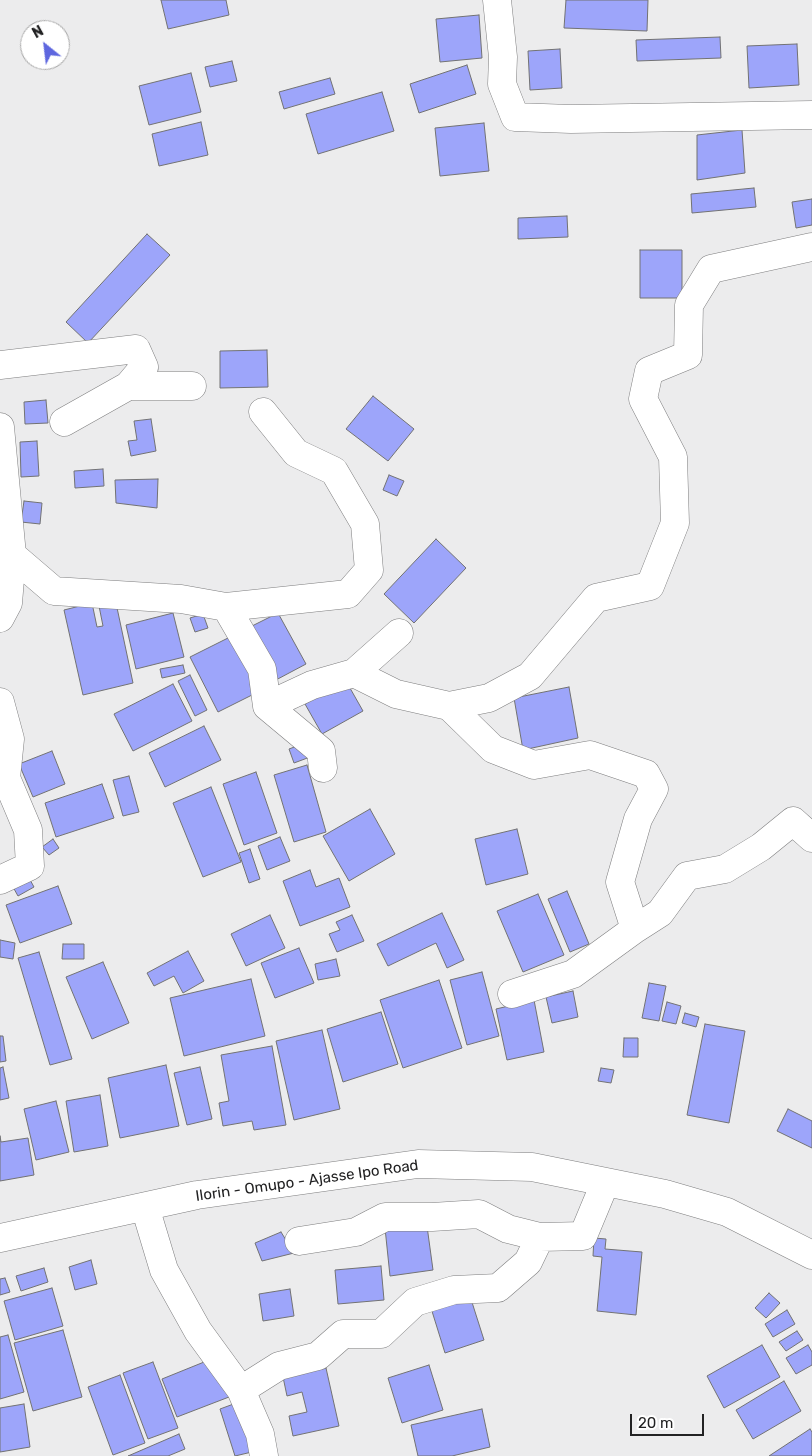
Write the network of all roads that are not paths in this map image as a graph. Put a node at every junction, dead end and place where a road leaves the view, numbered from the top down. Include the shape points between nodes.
1 (497, 0) edge
2 (812, 115) edge
3 (812, 246) edge
4 (0, 365) edge
5 (128, 386) junction
6 (192, 386) dead end
7 (262, 412) dead end
8 (64, 422) dead end
9 (0, 427) edge
10 (12, 555) junction
11 (226, 607) junction
12 (0, 618) edge
13 (399, 633) dead end
14 (354, 673) junction
15 (0, 702) edge
16 (267, 706) junction
17 (449, 706) junction
18 (323, 768) dead end
19 (812, 838) edge
20 (0, 880) edge
21 (636, 929) junction
22 (512, 994) dead end
23 (605, 1183) junction
24 (145, 1207) junction
25 (540, 1237) junction
26 (0, 1238) edge
27 (299, 1241) dead end
28 (812, 1255) edge
29 (241, 1390) junction
30 (264, 1456) edge

1 - 2 main road via 503,57 502,84 515,117 570,120
3 - 17 main road via 711,269 690,306 688,355 649,371 643,399 673,457 675,523 650,586 596,598 530,676 490,698
4 - 5 main road via 136,348 144,367
5 - 6 main road
5 - 8 main road
7 - 11 main road via 296,454 334,471 365,524 369,570 348,594
9 - 10 main road
10 - 11 main road via 54,591 181,599
10 - 12 main road via 8,603
11 - 16 main road via 262,669
13 - 14 main road
14 - 16 main road via 312,685
14 - 17 main road via 396,694
15 - 20 main road via 10,739 6,778 28,830 30,866
16 - 18 main road via 321,751
17 - 21 main road via 493,749 534,765 590,755 646,774 654,789 638,819 620,882
19 - 21 main road via 793,821 761,847 725,868 687,876 660,913
21 - 22 main road via 573,974
23 - 24 main road, Ilorin - Omupo - Ajasse Ipo Road via 532,1167 418,1164 197,1195
23 - 25 main road via 583,1236
23 - 28 main road, Ilorin - Omupo - Ajasse Ipo Road via 665,1194 727,1212
24 - 26 main road, Ilorin - Omupo - Ajasse Ipo Road
24 - 29 main road via 164,1270 198,1331
25 - 27 main road via 508,1229 479,1214 385,1216 356,1232
25 - 29 main road via 528,1262 498,1288 454,1290 415,1302 381,1334 343,1334 318,1356 279,1366
29 - 30 main road via 260,1434

